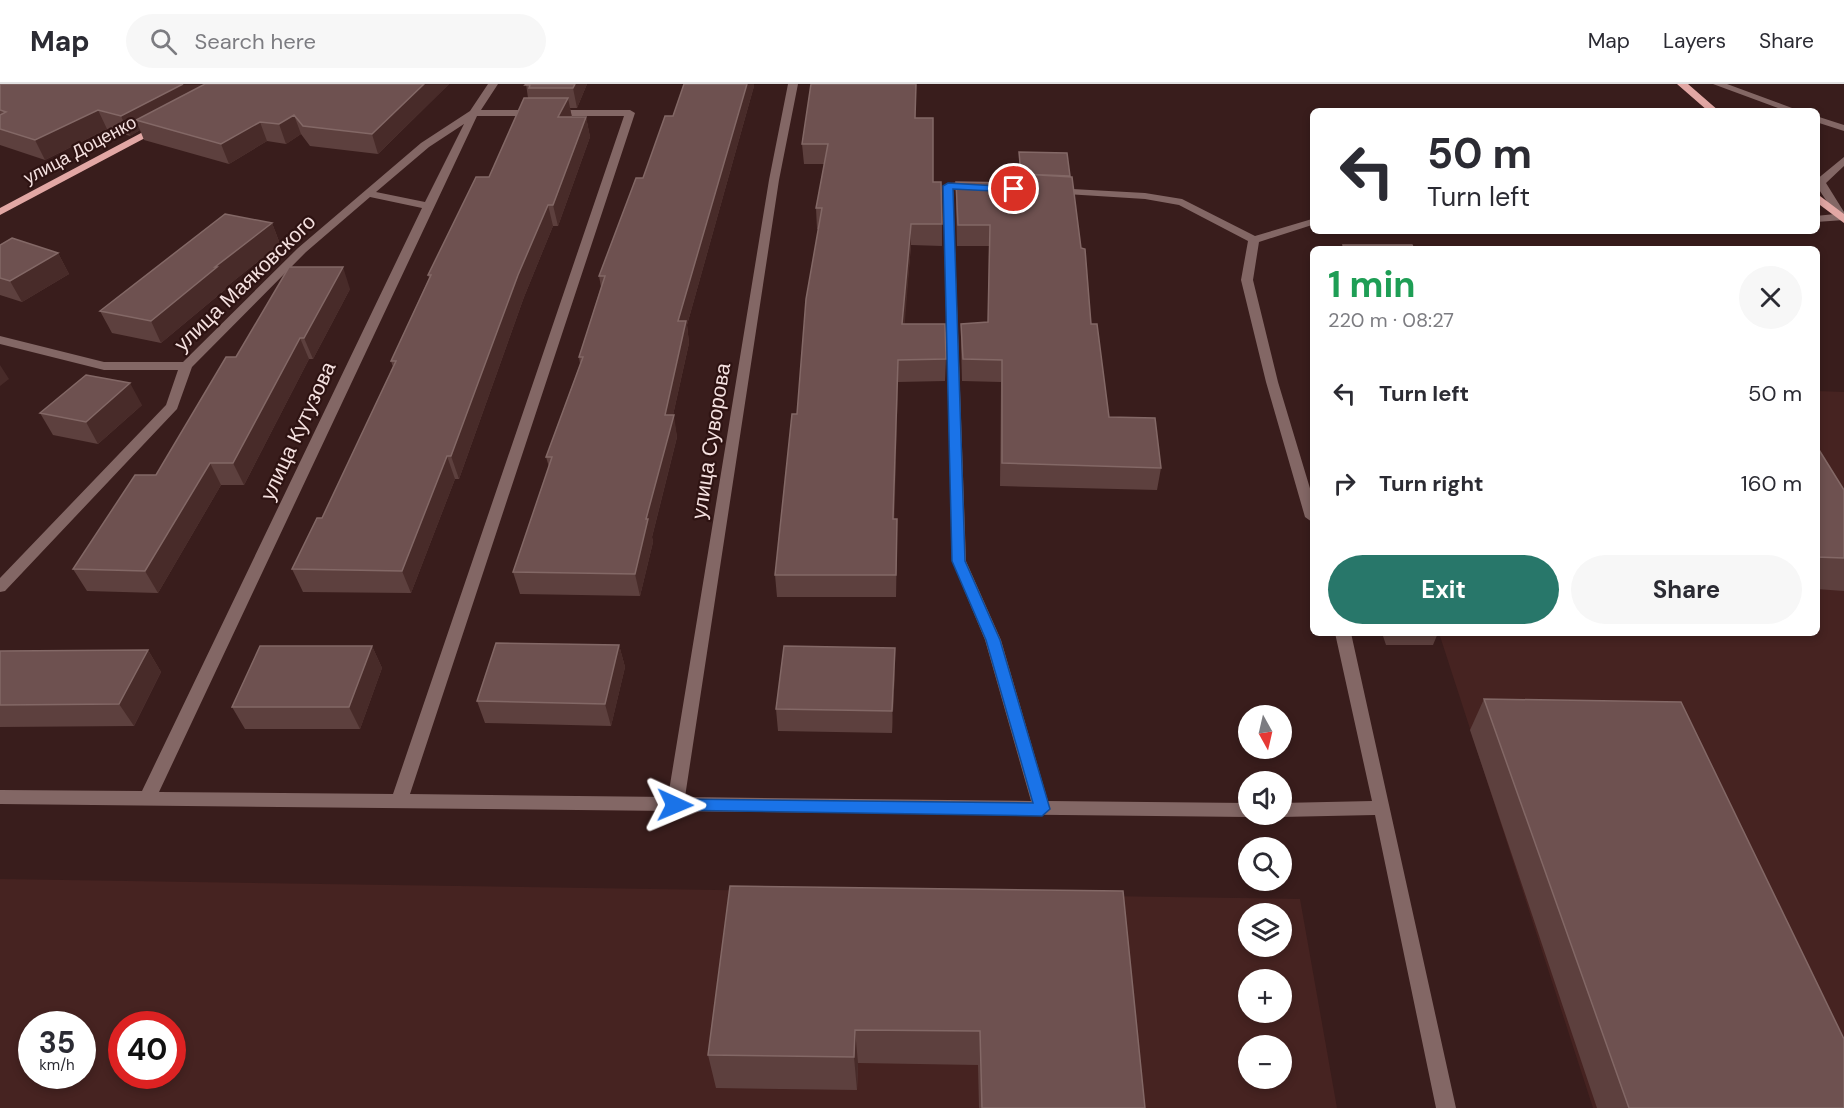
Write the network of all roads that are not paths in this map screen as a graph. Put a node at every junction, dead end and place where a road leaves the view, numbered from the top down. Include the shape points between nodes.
1 (493, 84) edge
2 (793, 84) edge
3 (1682, 84) edge
4 (1718, 84) edge
5 (1710, 108) edge
6 (1786, 108) edge
7 (474, 113) junction
8 (1820, 119) edge
9 (167, 122) edge
10 (1844, 128) edge
11 (1844, 160) edge
12 (983, 188) edge
13 (1041, 191) edge
14 (370, 194) junction
15 (1820, 199) edge
16 (428, 206) junction
17 (0, 212) edge
18 (1843, 218) edge
19 (1820, 219) edge
20 (1310, 223) edge
21 (1254, 240) junction
22 (0, 340) edge
23 (186, 366) junction
24 (1310, 510) edge
25 (0, 587) edge
26 (1344, 636) edge
27 (0, 797) edge
28 (147, 799) junction
29 (399, 801) junction
30 (675, 805) junction
31 (1382, 808) junction
32 (1042, 809) junction
33 (1238, 810) edge
34 (1292, 810) edge
35 (1446, 1108) edge

1 - 7 street, улица Кутузова
2 - 30 street, улица Суворова via 774,180
3 - 5 main road
4 - 6 street
7 - 14 street, улица Маяковского via 425,145
7 - 16 street, улица Кутузова
7 - 29 street via 630,113
8 - 10 street
9 - 17 main road, улица Доценко
11 - 18 street via 1820,182
12 - 32 street via 948,186 959,561 993,640
13 - 21 street via 1145,196 1182,202
14 - 16 street
14 - 23 street, улица Маяковского via 302,250
15 - 18 main road
16 - 28 street, улица Кутузова
18 - 19 street
20 - 21 street
21 - 24 street via 1247,280
22 - 23 street via 104,366
23 - 25 street, улица Маяковского via 172,406
26 - 31 street
27 - 28 street
28 - 29 street
29 - 30 street
30 - 32 street
31 - 34 street
31 - 35 street
32 - 33 street

